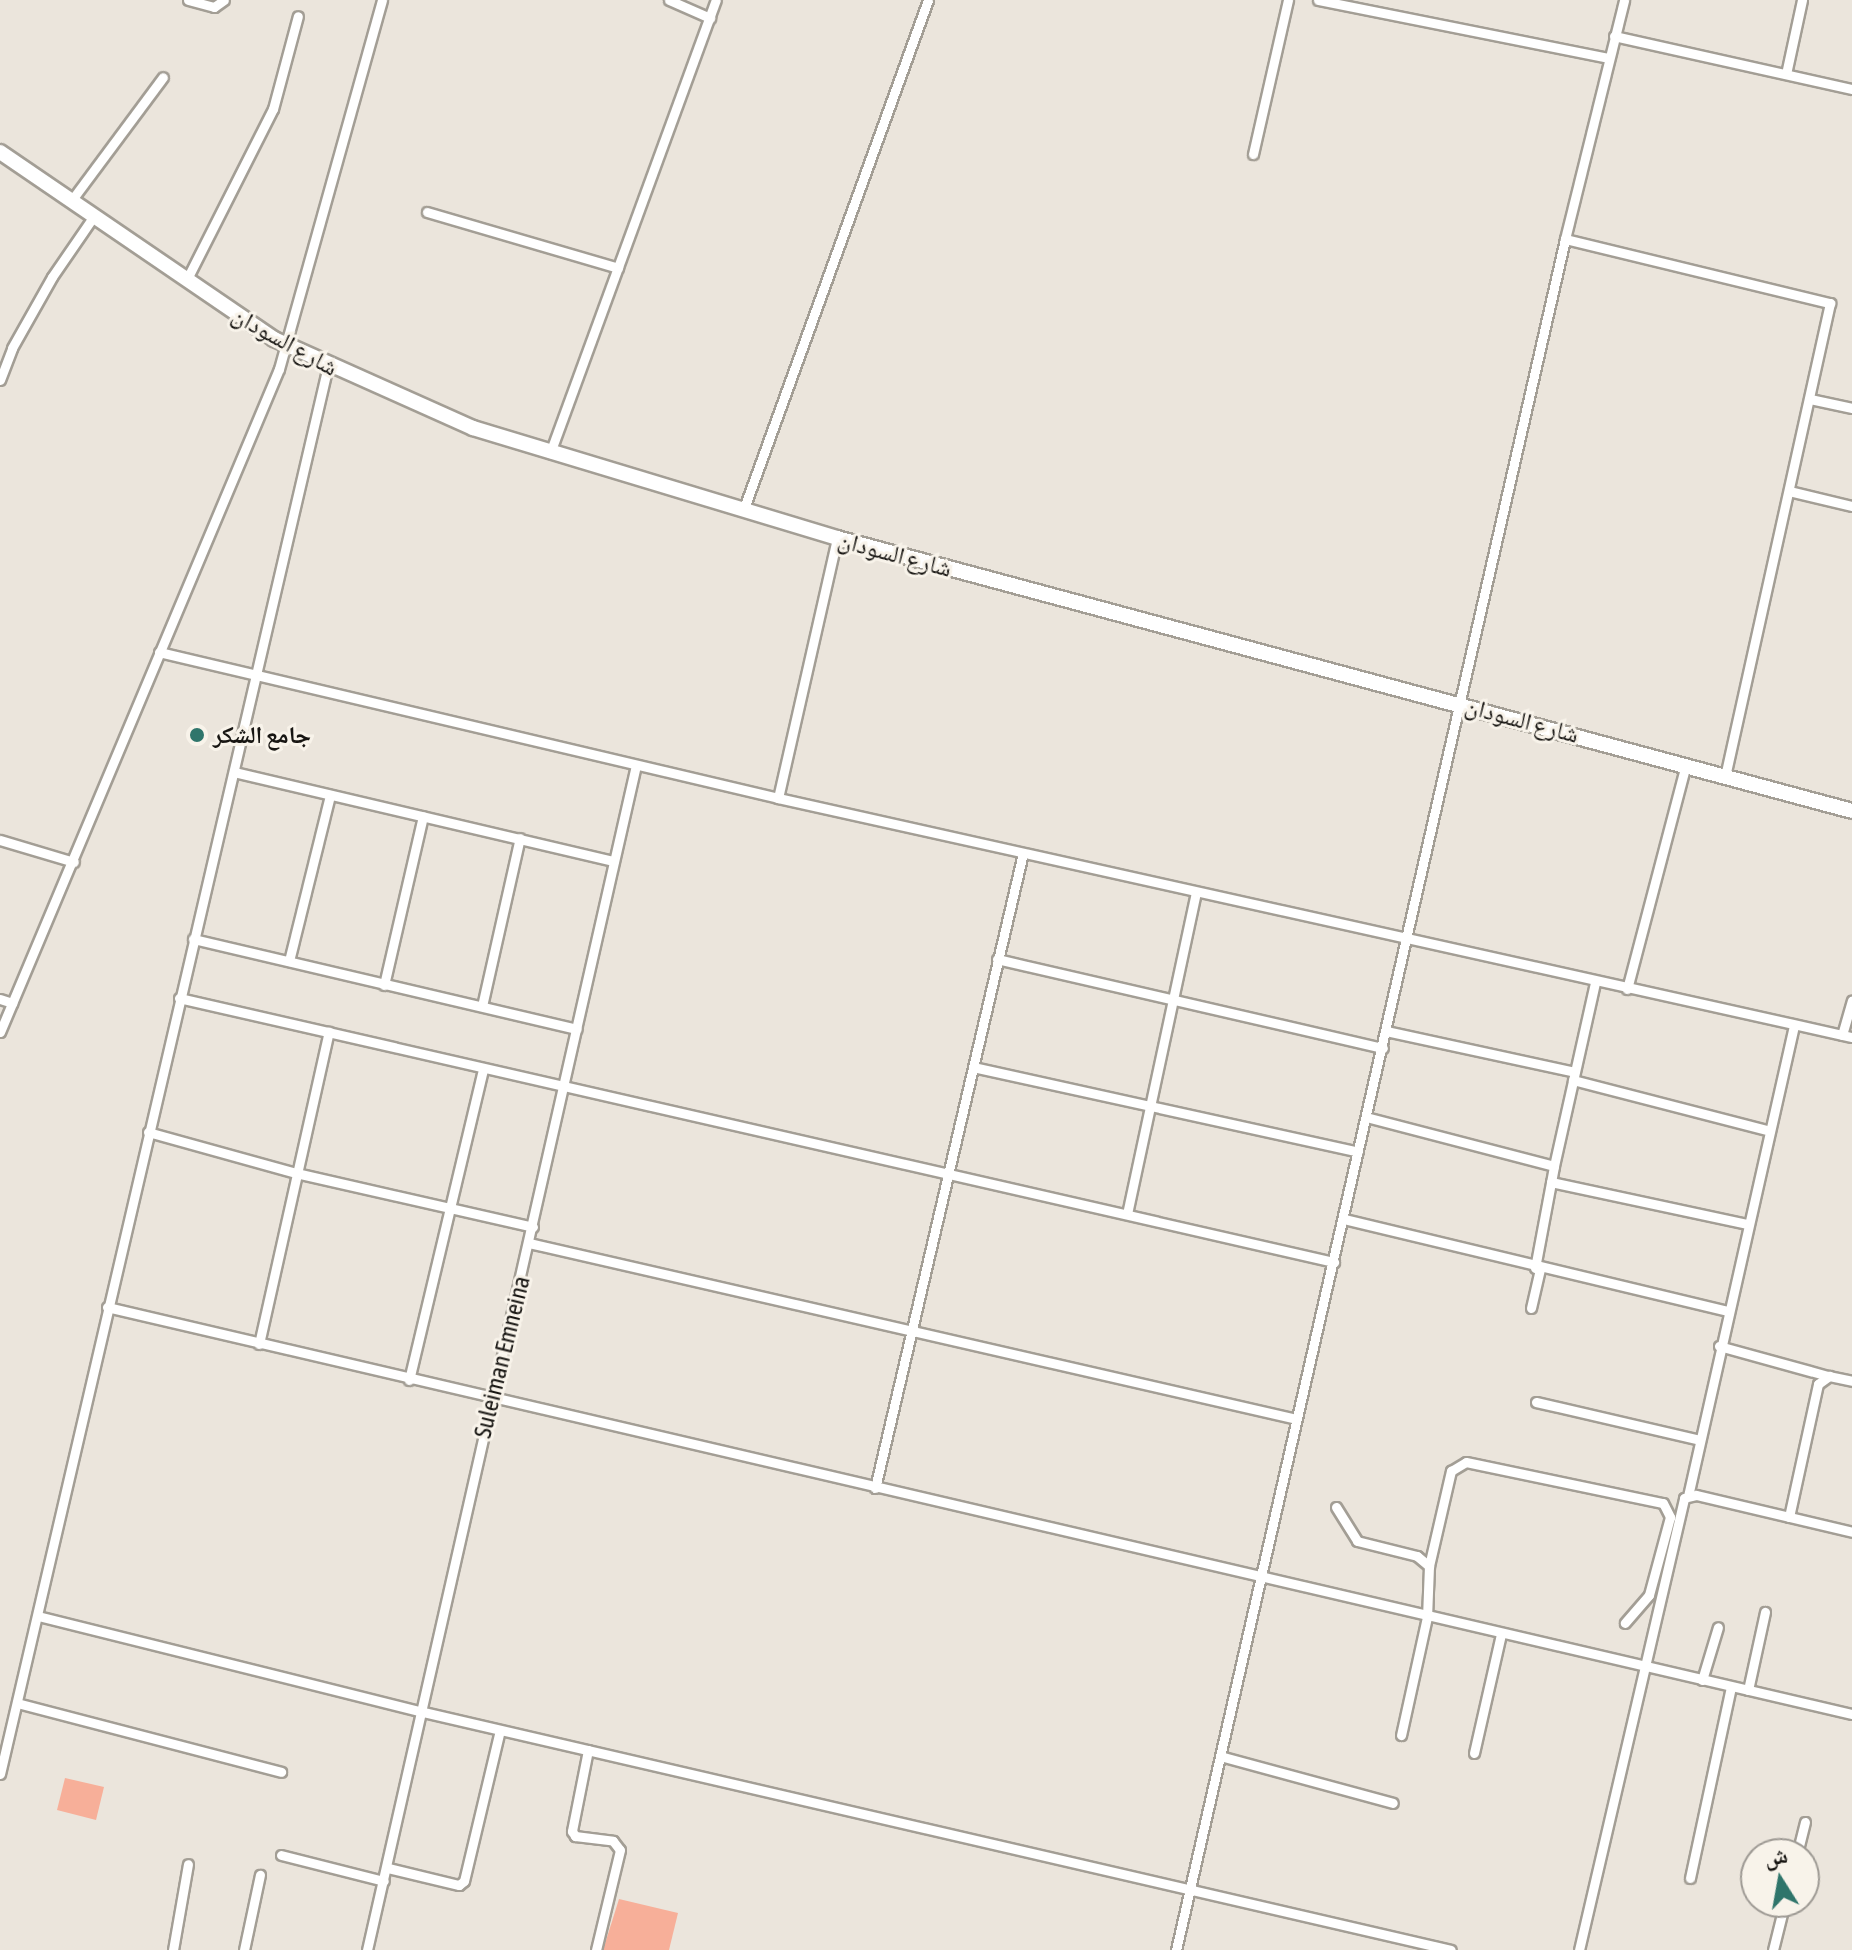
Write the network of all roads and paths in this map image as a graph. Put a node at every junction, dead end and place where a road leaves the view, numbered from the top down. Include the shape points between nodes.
1 (188, 0) edge
2 (224, 0) edge
3 (382, 0) edge
4 (669, 0) edge
5 (716, 0) edge
6 (928, 0) edge
7 (1288, 0) edge
8 (1318, 0) edge
9 (1624, 0) edge
10 (1802, 0) edge
11 (298, 16) dead end
12 (710, 18) junction
13 (1614, 36) junction
14 (1607, 58) junction
15 (1786, 74) junction
16 (163, 77) dead end
17 (1852, 89) edge
18 (0, 152) edge
19 (1253, 154) dead end
20 (71, 201) junction
21 (427, 212) dead end
22 (94, 216) junction
23 (1565, 239) junction
24 (618, 268) junction
25 (186, 281) junction
26 (287, 346) junction
27 (328, 366) junction
28 (0, 380) edge
29 (1810, 399) junction
30 (1852, 408) edge
31 (550, 453) junction
32 (1789, 491) junction
33 (1852, 506) edge
34 (743, 511) junction
35 (837, 538) junction
36 (159, 652) junction
37 (253, 678) junction
38 (1463, 704) junction
39 (1686, 764) junction
40 (636, 765) junction
41 (234, 772) junction
42 (1725, 775) junction
43 (330, 795) junction
44 (778, 798) junction
45 (1852, 811) edge
46 (423, 816) junction
47 (520, 838) junction
48 (0, 840) edge
49 (1023, 853) junction
50 (614, 861) junction
51 (74, 862) junction
52 (1196, 893) junction
53 (193, 939) junction
54 (1407, 941) junction
55 (997, 959) junction
56 (289, 961) junction
57 (1595, 982) junction
58 (384, 985) junction
59 (1627, 989) junction
60 (179, 998) junction
61 (0, 999) edge
62 (1171, 999) junction
63 (1852, 1000) edge
64 (12, 1003) junction
65 (482, 1006) junction
66 (1794, 1025) junction
67 (577, 1029) junction
68 (1386, 1031) junction
69 (0, 1032) edge
70 (329, 1032) junction
71 (1847, 1036) edge
72 (1383, 1048) junction
73 (973, 1067) junction
74 (483, 1069) junction
75 (1574, 1076) junction
76 (563, 1088) junction
77 (1147, 1109) junction
78 (1366, 1117) junction
79 (1766, 1130) junction
80 (148, 1132) junction
81 (1358, 1152) junction
82 (1554, 1166) junction
83 (296, 1173) junction
84 (946, 1175) junction
85 (1551, 1182) junction
86 (449, 1210) junction
87 (1127, 1214) junction
88 (1344, 1219) junction
89 (1747, 1224) junction
90 (533, 1227) junction
91 (529, 1243) junction
92 (1334, 1262) junction
93 (1538, 1268) junction
94 (107, 1307) junction
95 (1531, 1308) dead end
96 (1726, 1311) junction
97 (910, 1328) junction
98 (259, 1344) junction
99 (1719, 1346) junction
100 (1829, 1376) junction
101 (409, 1380) junction
102 (1852, 1381) edge
103 (491, 1399) junction
104 (1536, 1402) dead end
105 (1296, 1419) junction
106 (1700, 1440) junction
107 (875, 1488) junction
108 (1688, 1496) junction
109 (1336, 1507) dead end
110 (1789, 1517) junction
111 (1852, 1532) edge
112 (1429, 1566) junction
113 (1259, 1578) junction
114 (1765, 1612) dead end
115 (38, 1616) junction
116 (1427, 1617) junction
117 (1625, 1623) dead end
118 (1718, 1627) dead end
119 (1501, 1634) junction
120 (1645, 1667) junction
121 (1702, 1680) junction
122 (1731, 1687) junction
123 (1748, 1690) junction
124 (17, 1703) junction
125 (419, 1711) junction
126 (1852, 1714) edge
127 (500, 1730) junction
128 (1401, 1735) dead end
129 (588, 1750) junction
130 (1474, 1753) dead end
131 (1220, 1756) junction
132 (281, 1772) dead end
133 (0, 1774) edge
134 (1393, 1803) dead end
135 (1805, 1822) dead end
136 (1801, 1838) edge
137 (281, 1855) dead end
138 (188, 1864) dead end
139 (388, 1868) junction
140 (260, 1875) dead end
141 (1690, 1878) dead end
142 (384, 1881) junction
143 (1188, 1889) junction
144 (1781, 1918) edge
145 (173, 1950) edge
146 (244, 1950) edge
147 (367, 1950) edge
148 (596, 1950) edge
149 (1176, 1950) edge
150 (1451, 1950) edge
151 (1579, 1950) edge
152 (1773, 1950) edge

1 - 2 street via 214,7
3 - 26 street
4 - 12 street
5 - 12 street
6 - 34 street
7 - 19 street
8 - 14 street
9 - 13 street
10 - 15 street
11 - 25 street via 273,109
12 - 24 street
13 - 14 street
13 - 15 street
14 - 23 street
15 - 17 street
16 - 20 street
18 - 20 main road, شارع السودان
20 - 22 main road, شارع السودان
21 - 24 street
22 - 25 main road, شارع السودان
22 - 28 street via 46,287
23 - 29 street via 1828,301
23 - 38 street
24 - 31 street
25 - 26 main road, شارع السودان
26 - 27 main road, شارع السودان
26 - 36 street
27 - 31 main road, شارع السودان via 429,411
27 - 37 street
29 - 30 street
29 - 32 street
31 - 34 main road, شارع السودان
32 - 33 street
32 - 42 street
34 - 35 main road, شارع السودان
35 - 38 main road, شارع السودان
35 - 44 street
36 - 37 street
36 - 51 street
37 - 40 street
37 - 41 street
38 - 39 main road, شارع السودان
38 - 54 street
39 - 42 main road, شارع السودان
39 - 59 street
40 - 44 street
40 - 50 street, Suleiman Emneina
41 - 43 street
41 - 53 street
42 - 45 main road, شارع السودان
43 - 46 street
43 - 56 street
44 - 49 street
46 - 47 street
46 - 58 street
47 - 50 street
47 - 65 street
48 - 51 street
49 - 52 street
49 - 55 street
50 - 67 street, Suleiman Emneina
51 - 64 street
52 - 54 street
52 - 62 street
53 - 56 street
53 - 60 street
54 - 57 street
54 - 68 street
55 - 62 street
55 - 73 street
56 - 58 street
57 - 59 street
57 - 75 street
58 - 65 street
59 - 66 street
60 - 70 street
60 - 80 street
61 - 64 street
62 - 72 street
62 - 77 street
63 - 71 street
64 - 69 street
65 - 67 street
66 - 71 street
66 - 79 street
67 - 76 street, Suleiman Emneina
68 - 72 street
68 - 75 street
70 - 74 street
70 - 83 street
72 - 78 street
73 - 77 street
73 - 84 street
74 - 76 street
74 - 86 street
75 - 79 street
75 - 82 street
76 - 84 street
76 - 90 street, Suleiman Emneina
77 - 81 street
77 - 87 street
78 - 81 street
78 - 82 street
79 - 89 street
80 - 83 street
80 - 94 street
81 - 88 street
82 - 85 street
83 - 86 street
83 - 98 street
84 - 87 street
84 - 97 street
85 - 89 street
85 - 93 street
86 - 90 street
86 - 101 street
87 - 92 street
88 - 92 street
88 - 93 street
89 - 96 street
90 - 91 street, Suleiman Emneina
91 - 97 street
91 - 103 street, Suleiman Emneina
92 - 105 street
93 - 95 street
93 - 96 street
94 - 98 street
94 - 115 street
96 - 99 street
97 - 105 street
97 - 107 street
98 - 101 street
99 - 100 street
99 - 106 street
100 - 102 street
100 - 110 street via 1818,1384
101 - 103 street
103 - 107 street
103 - 125 street, Suleiman Emneina
104 - 106 street
105 - 113 street
106 - 108 street
107 - 113 street
108 - 110 street
108 - 120 street
109 - 112 street via 1357,1541 1417,1556
110 - 111 street
112 - 116 street
112 - 117 street via 1451,1471 1466,1462 1663,1503 1670,1517 1649,1595
113 - 116 street
113 - 131 street
114 - 123 street
115 - 124 street
115 - 125 street
116 - 119 street
116 - 128 street
118 - 121 street
119 - 120 street
119 - 130 street
120 - 121 street
120 - 151 street
121 - 122 street
122 - 123 street
122 - 141 street
123 - 126 street
124 - 132 street
124 - 133 street
125 - 127 street
125 - 139 street, Suleiman Emneina
127 - 129 street
127 - 139 street via 464,1881 459,1885
129 - 143 street
129 - 148 street via 572,1831 575,1836 613,1841 620,1850
131 - 134 street
131 - 143 street
135 - 136 street
137 - 142 street
138 - 145 street
139 - 142 street, Suleiman Emneina
140 - 146 street
142 - 147 street, Suleiman Emneina
143 - 149 street
143 - 150 street
144 - 152 street

